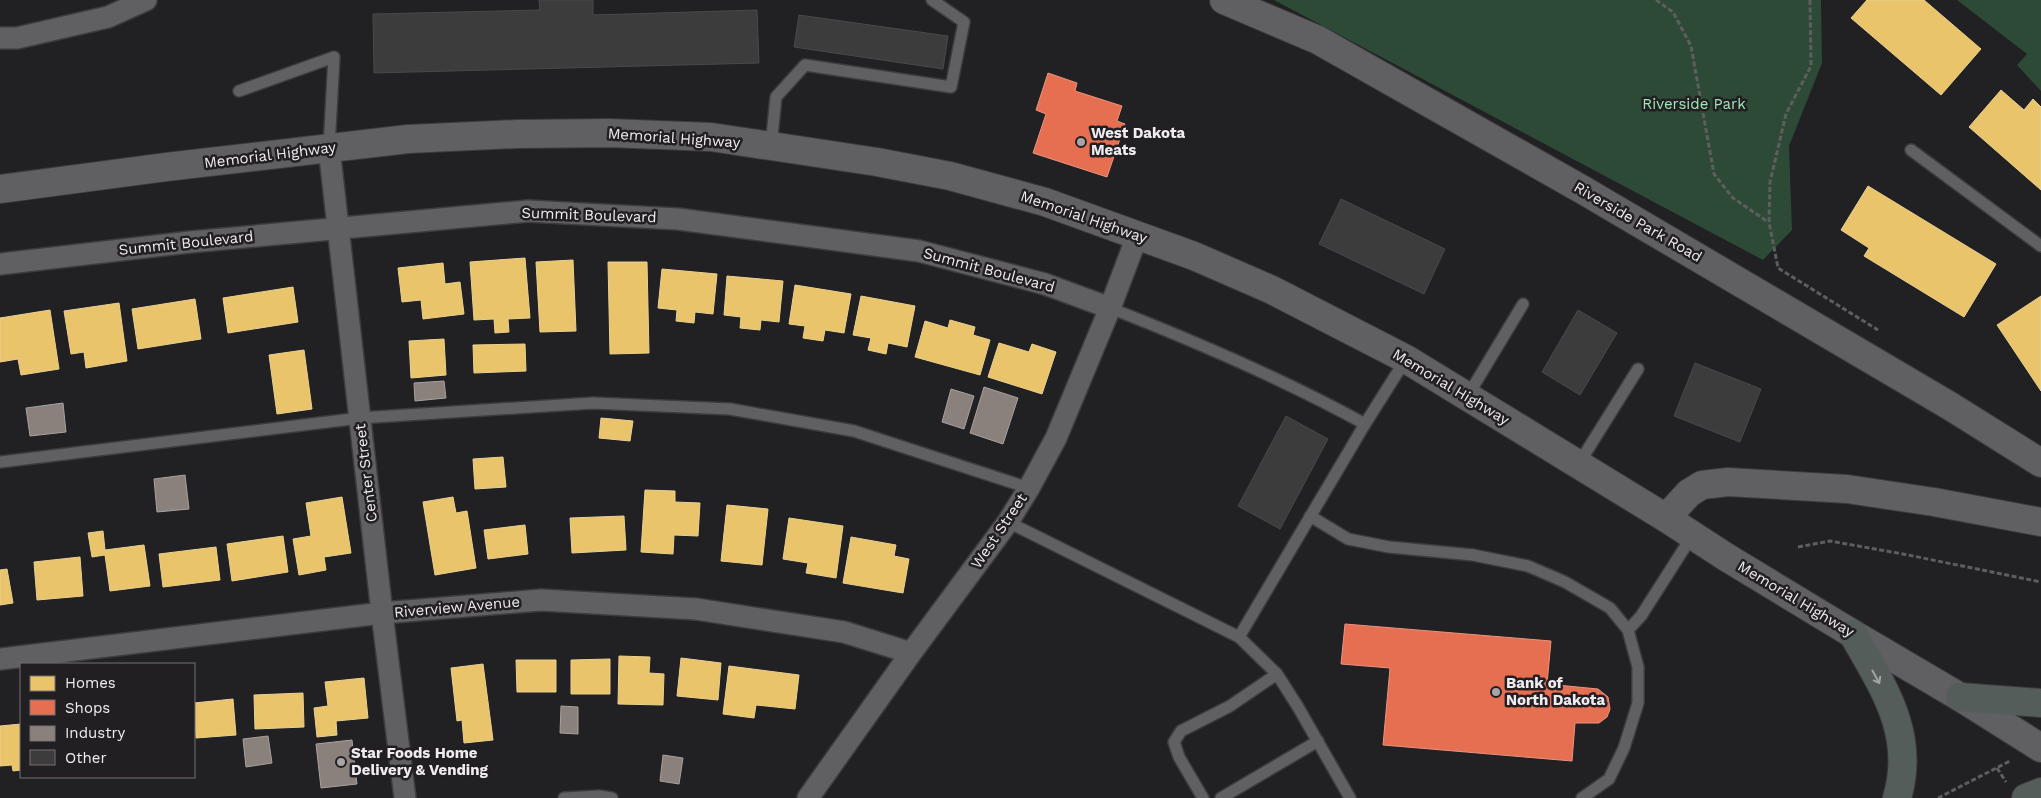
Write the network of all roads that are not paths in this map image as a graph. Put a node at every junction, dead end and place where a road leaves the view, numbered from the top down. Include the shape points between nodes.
1 (146, 0) edge
2 (932, 0) edge
3 (1224, 0) edge
4 (0, 38) edge
5 (239, 91) dead end
6 (771, 146) junction
7 (329, 148) junction
8 (1911, 150) dead end
9 (0, 189) edge
10 (338, 228) junction
11 (1138, 234) junction
12 (2041, 246) edge
13 (0, 264) edge
14 (1523, 304) dead end
15 (1110, 308) junction
16 (1406, 359) junction
17 (1638, 369) dead end
18 (1468, 397) junction
19 (360, 418) junction
20 (1365, 424) junction
21 (0, 462) edge
22 (2041, 463) edge
23 (1578, 465) junction
24 (1029, 488) junction
25 (1310, 516) junction
26 (1666, 518) junction
27 (1008, 522) junction
28 (2041, 522) edge
29 (1692, 536) junction
30 (382, 613) junction
31 (1628, 630) junction
32 (1852, 634) junction
33 (1239, 637) junction
34 (911, 653) junction
35 (0, 659) edge
36 (1277, 674) junction
37 (1960, 697) junction
38 (2041, 703) edge
39 (1318, 741) junction
40 (2041, 748) edge
41 (2017, 791) edge
42 (2041, 792) edge
43 (406, 798) edge
44 (564, 798) edge
45 (612, 798) edge
46 (808, 798) edge
47 (1203, 798) edge
48 (1221, 798) edge
49 (1350, 798) edge
50 (1582, 798) edge
51 (1897, 798) edge

1 - 4 street via 108,17 17,38
2 - 6 lane via 964,22 951,87 805,65 776,97
3 - 22 street, Riverside Park Road via 1318,40 1583,190
5 - 7 lane via 334,57
6 - 7 street, Memorial Highway via 711,137 608,133 408,139
6 - 11 street, Memorial Highway via 950,176 1045,202
7 - 9 street, Memorial Highway
7 - 10 street, Center Street
8 - 12 lane
10 - 13 street, Summit Boulevard
10 - 15 street, Summit Boulevard via 528,211 678,219 919,251 1046,284
10 - 19 street, Center Street
11 - 15 street, West Street
11 - 16 street, Memorial Highway via 1272,290
14 - 18 lane
15 - 20 lane via 1308,392
15 - 24 street, West Street via 1056,438
16 - 18 street, Memorial Highway
16 - 20 lane
17 - 23 lane
18 - 23 street, Memorial Highway
19 - 21 lane
19 - 24 lane via 593,403 730,409 854,431
19 - 30 street, Center Street
20 - 25 lane
23 - 26 street, Memorial Highway
24 - 27 street, West Street
25 - 31 lane via 1348,539 1389,547 1473,555 1528,566 1596,598 1610,608
25 - 33 lane
26 - 28 street via 1689,493 1702,485 1728,482 1847,489
26 - 29 street, Memorial Highway
27 - 33 lane
27 - 34 street, West Street
29 - 31 lane via 1641,616
29 - 32 street, Memorial Highway
30 - 34 street, Riverview Avenue via 541,600 696,609 844,632
30 - 35 street, Riverview Avenue
30 - 43 street, Center Street
31 - 50 lane via 1638,667 1637,709 1609,779
32 - 37 street, Memorial Highway
32 -> 51 main road via 1895,714 1903,760
33 - 36 lane
34 - 46 street, West Street
36 - 39 lane
36 - 47 lane via 1230,706 1181,731 1174,742 1178,758
37 - 38 main road
37 - 40 street, Memorial Highway
39 - 48 lane
39 - 49 lane
41 - 42 main road
44 - 45 lane

